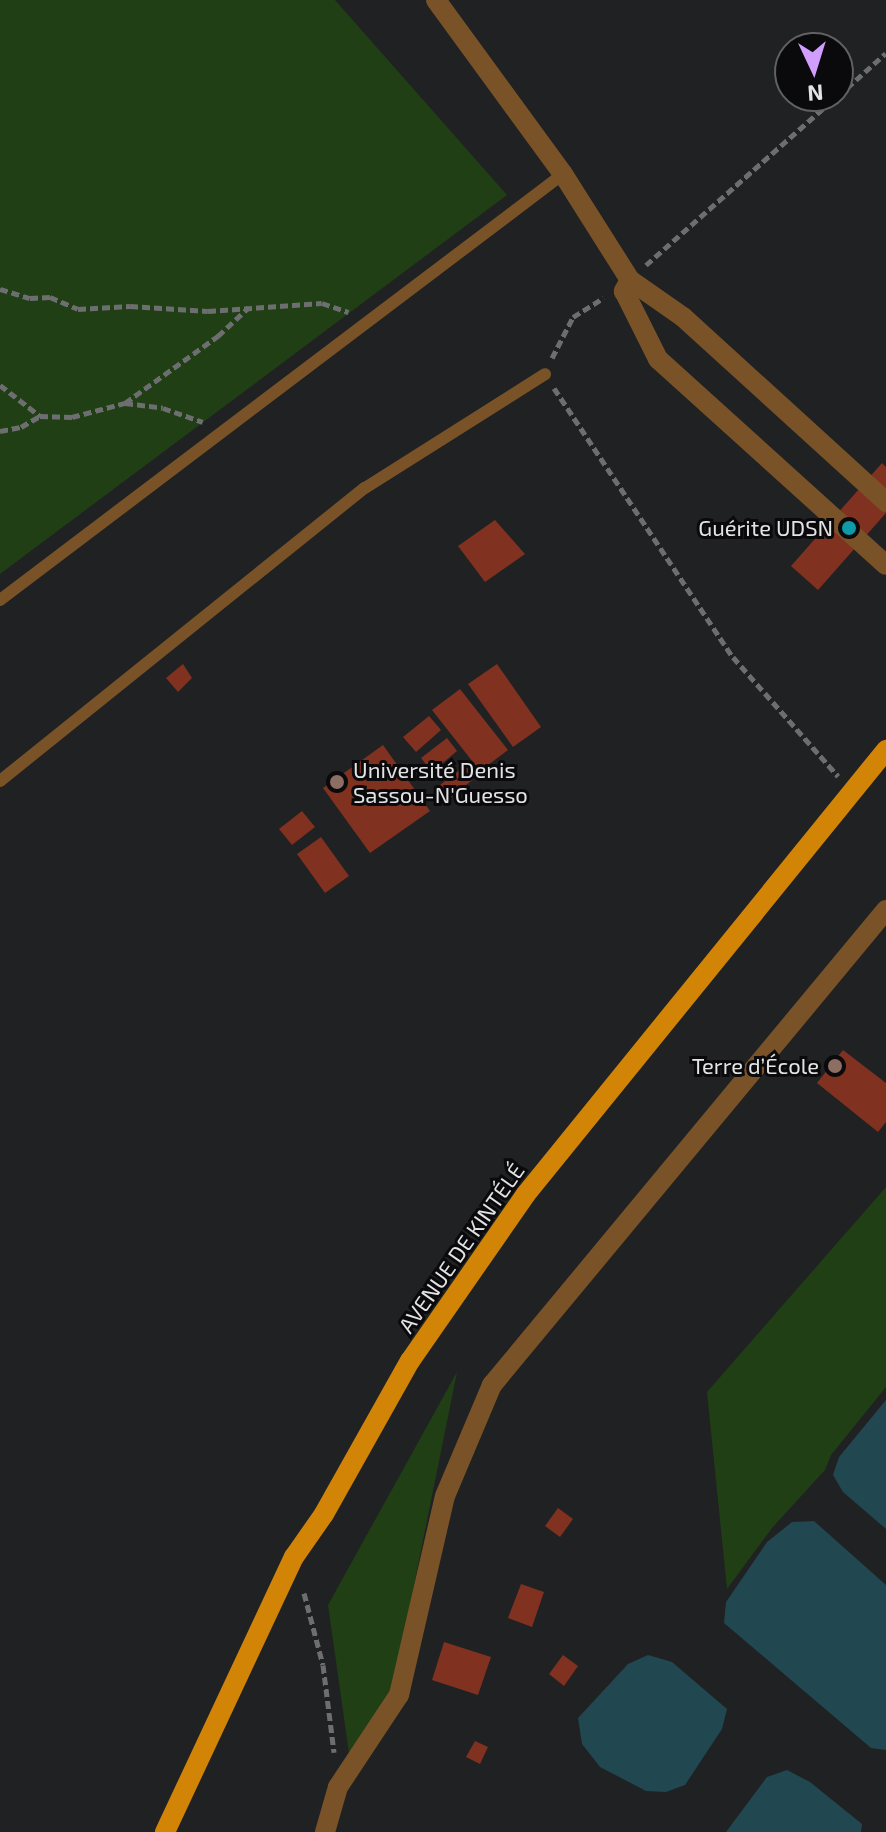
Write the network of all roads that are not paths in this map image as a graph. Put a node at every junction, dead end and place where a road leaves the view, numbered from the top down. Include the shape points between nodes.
1 (436, 0) edge
2 (563, 174) junction
3 (630, 280) junction
4 (545, 374) road end
5 (886, 502) edge
6 (886, 565) edge
7 (0, 600) edge
8 (886, 750) edge
9 (0, 781) edge
10 (886, 910) edge
11 (165, 1832) edge
12 (325, 1832) edge

1 - 2 street
2 - 3 street
2 - 7 lane
3 - 5 street via 683,317
3 - 6 street via 624,291 658,359
4 - 9 lane via 365,488
8 - 11 main road, AVENUE DE KINTÉLÉ via 484,1250 410,1361 294,1557
10 - 12 street via 492,1385 445,1496 399,1695 338,1787

